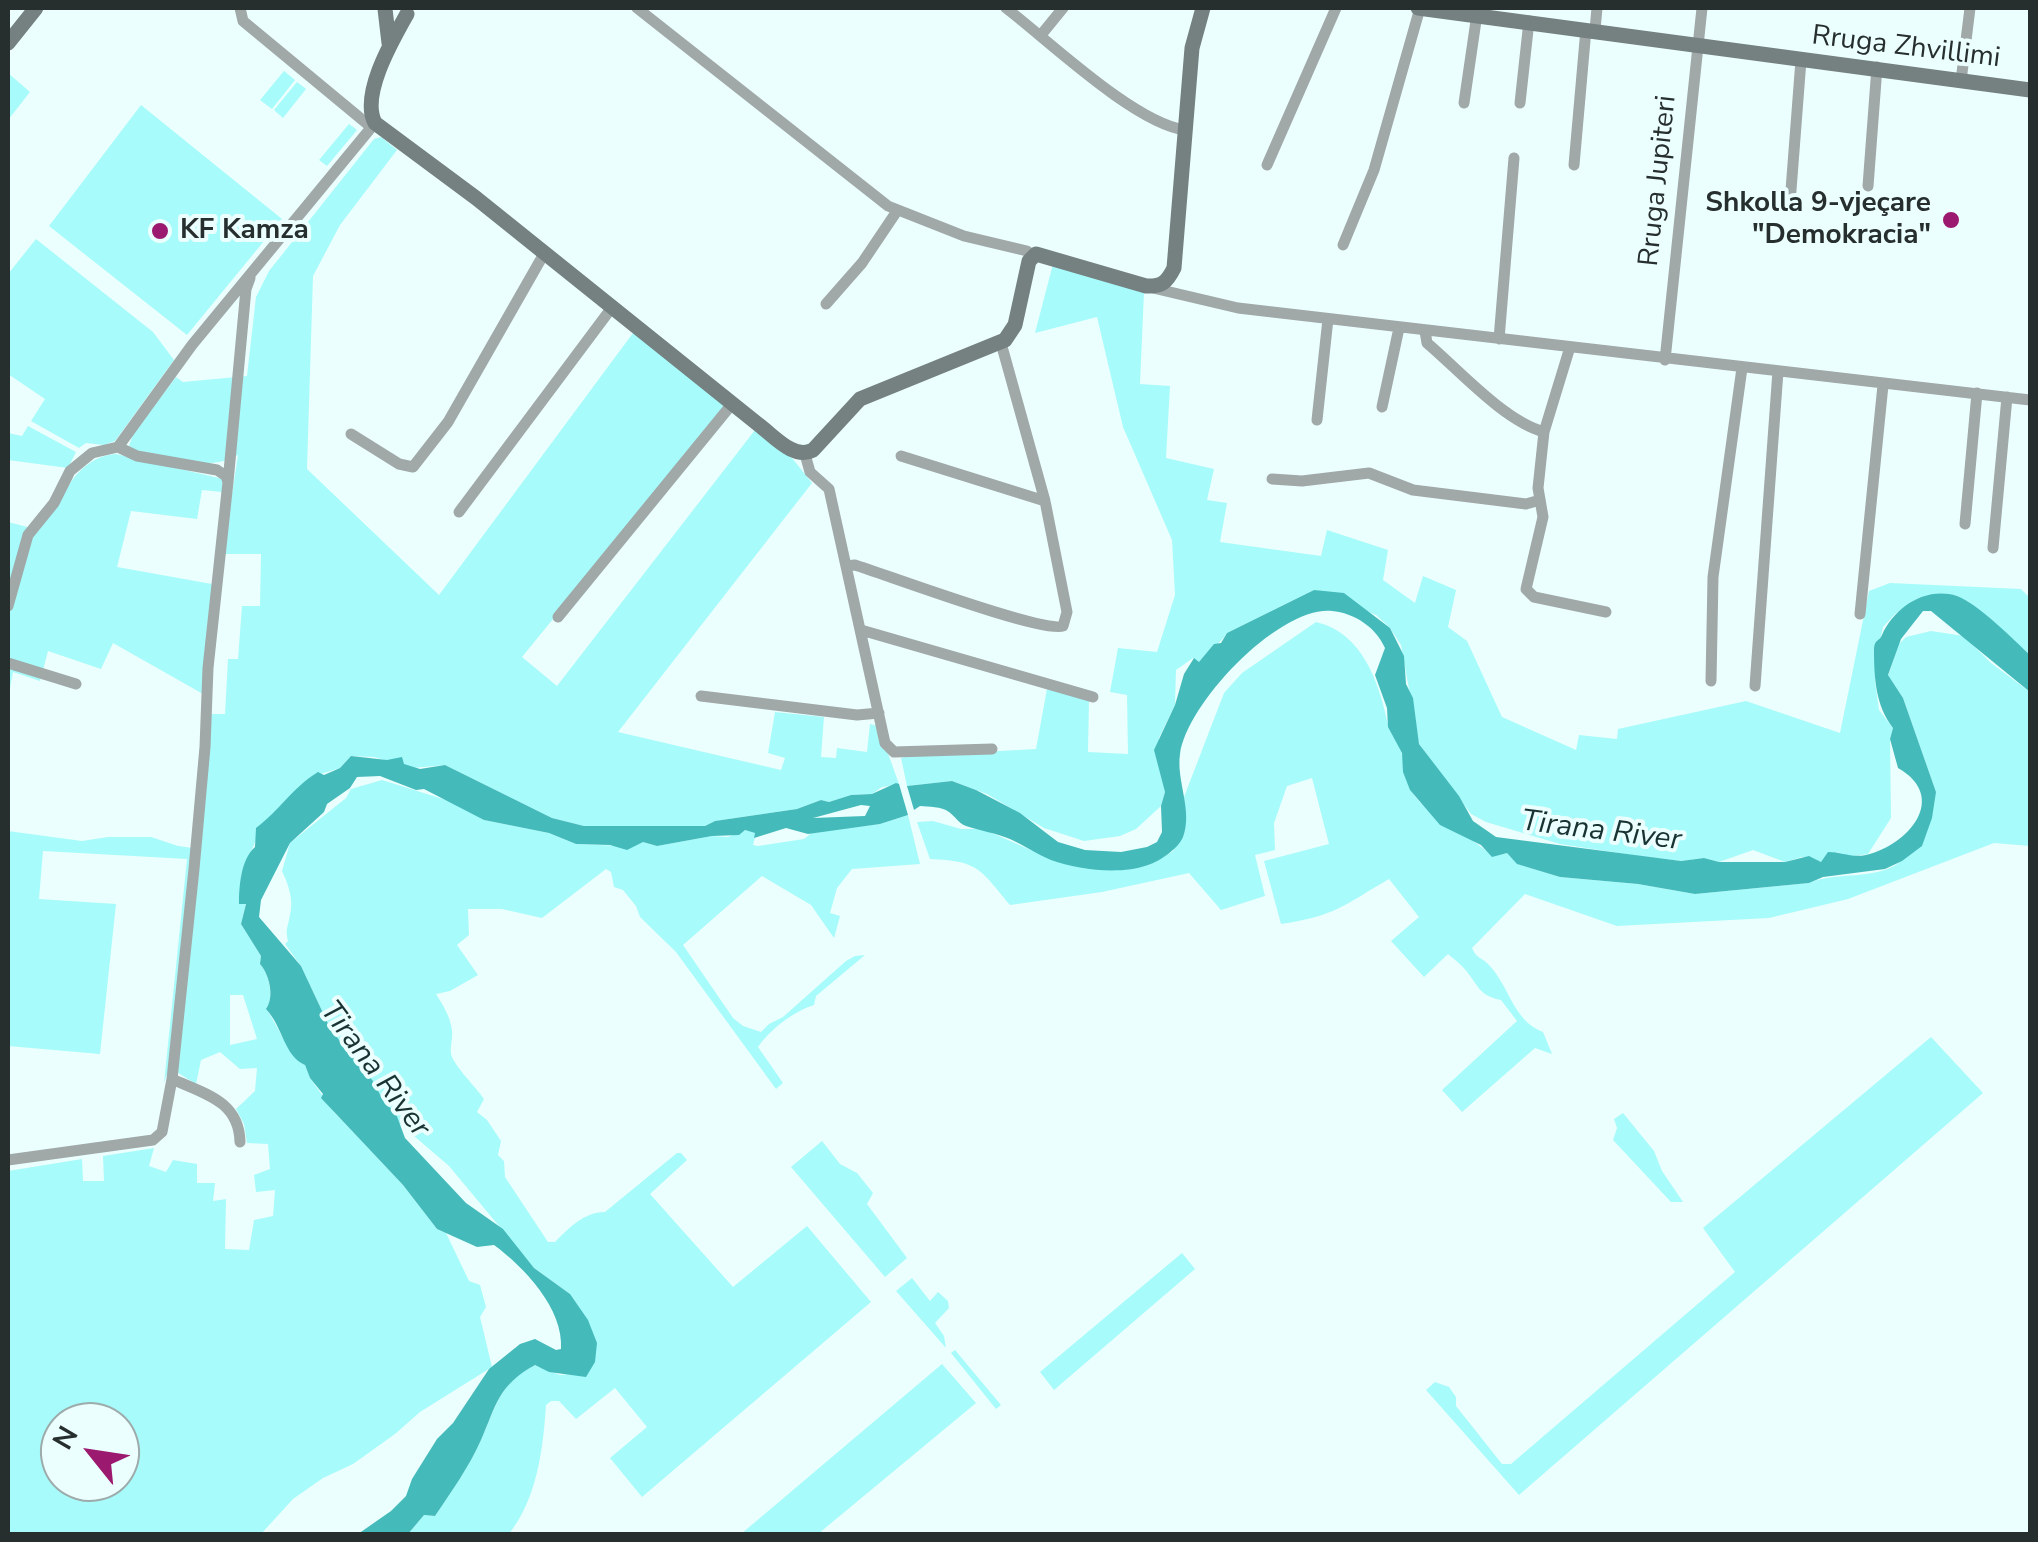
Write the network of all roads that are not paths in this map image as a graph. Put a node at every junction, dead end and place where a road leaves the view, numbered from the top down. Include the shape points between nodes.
1 (36, 8) edge
2 (240, 8) edge
3 (385, 8) edge
4 (637, 8) edge
5 (1006, 8) edge
6 (1063, 8) edge
7 (1202, 8) edge
8 (1336, 8) edge
9 (1420, 8) edge
10 (1596, 8) edge
11 (1702, 8) edge
12 (1970, 8) edge
13 (410, 10) edge
14 (1477, 14) junction
15 (1529, 21) junction
16 (1590, 30) junction
17 (1041, 35) junction
18 (8, 43) edge
19 (1699, 46) junction
20 (386, 57) junction
21 (1800, 60) junction
22 (1878, 67) junction
23 (1961, 80) junction
24 (2030, 90) edge
25 (1464, 103) dead end
26 (1520, 103) dead end
27 (373, 125) junction
28 (1185, 130) junction
29 (1514, 158) dead end
30 (1267, 165) dead end
31 (1574, 165) dead end
32 (1868, 186) dead end
33 (1790, 203) dead end
34 (897, 211) junction
35 (1343, 244) dead end
36 (546, 252) junction
37 (1032, 256) junction
38 (256, 266) junction
39 (1174, 268) junction
40 (1146, 286) junction
41 (1187, 298) junction
42 (826, 304) dead end
43 (612, 306) junction
44 (219, 312) junction
45 (1328, 319) junction
46 (243, 325) junction
47 (1399, 328) junction
48 (1425, 332) junction
49 (1499, 339) junction
50 (1001, 343) junction
51 (1570, 348) junction
52 (1665, 360) junction
53 (1742, 368) junction
54 (1778, 371) junction
55 (1883, 385) junction
56 (1977, 394) junction
57 (2007, 397) junction
58 (2030, 400) edge
59 (732, 404) junction
60 (1382, 407) dead end
61 (1317, 420) dead end
62 (1544, 432) junction
63 (351, 434) dead end
64 (118, 448) junction
65 (805, 454) junction
66 (901, 456) dead end
67 (1272, 479) dead end
68 (228, 482) junction
69 (1540, 500) junction
70 (1045, 501) junction
71 (459, 512) dead end
72 (1966, 524) dead end
73 (1993, 548) dead end
74 (846, 566) junction
75 (8, 606) edge
76 (1606, 612) dead end
77 (1860, 614) dead end
78 (558, 617) dead end
79 (861, 630) junction
80 (8, 663) edge
81 (1711, 681) dead end
82 (76, 684) dead end
83 (1755, 686) dead end
84 (702, 696) dead end
85 (1093, 697) dead end
86 (879, 712) junction
87 (992, 749) dead end
88 (172, 1079) junction
89 (240, 1142) dead end
90 (8, 1160) edge

1 - 18 street
2 - 27 street via 243,20
3 - 13 street via 395,17
3 - 20 street
4 - 34 street
5 - 17 street
6 - 17 street
7 - 28 street
8 - 30 street
9 - 14 street, Rruga Zhvillimi
9 - 35 street via 1374,170
10 - 16 street
11 - 19 street, Rruga Jupiteri
12 - 23 street
13 - 20 street
14 - 15 street, Rruga Zhvillimi
14 - 25 street
15 - 16 street, Rruga Zhvillimi
15 - 26 street
16 - 19 street, Rruga Zhvillimi
16 - 31 street
17 - 28 street via 1126,102
19 - 21 street, Rruga Zhvillimi
19 - 52 street, Rruga Jupiteri
20 - 27 street via 370,99
21 - 22 street, Rruga Zhvillimi
21 - 33 street
22 - 23 street, Rruga Zhvillimi
22 - 32 street
23 - 24 street, Rruga Zhvillimi
27 - 36 street
27 - 38 street
28 - 39 street
29 - 49 street
34 - 37 street
34 - 42 street
36 - 43 street
36 - 63 street via 448,422 413,468
37 - 40 street via 1045,254
37 - 50 street via 1015,326
38 - 44 street
38 - 46 street
39 - 40 street via 1162,285
39 - 41 street via 1174,284
40 - 41 street
41 - 45 street
43 - 59 street
43 - 71 street
44 - 46 street via 237,308
44 - 64 street
45 - 47 street
45 - 61 street
46 - 68 street
47 - 48 street
47 - 60 street
48 - 49 street
48 - 62 street via 1427,343 1512,416
49 - 51 street
50 - 65 street via 860,398
50 - 70 street
51 - 52 street
51 - 62 street
52 - 53 street
53 - 54 street
53 - 81 street via 1713,577
54 - 55 street
54 - 83 street
55 - 56 street
55 - 77 street
56 - 57 street
56 - 72 street
57 - 58 street
57 - 73 street
59 - 65 street
59 - 78 street
62 - 69 street
64 - 68 street via 218,470
64 - 75 street via 92,452 70,471 28,535
65 - 74 street via 810,472 829,489
66 - 70 street
67 - 69 street via 1369,473 1413,490 1526,504
68 - 88 street
69 - 76 street via 1543,516 1528,593
70 - 74 street via 1067,612 1059,628
74 - 79 street
79 - 85 street
79 - 86 street
80 - 82 street
84 - 86 street via 857,716
86 - 87 street via 885,743 894,752
88 - 89 street via 230,1109 240,1123
88 - 90 street via 157,1139

